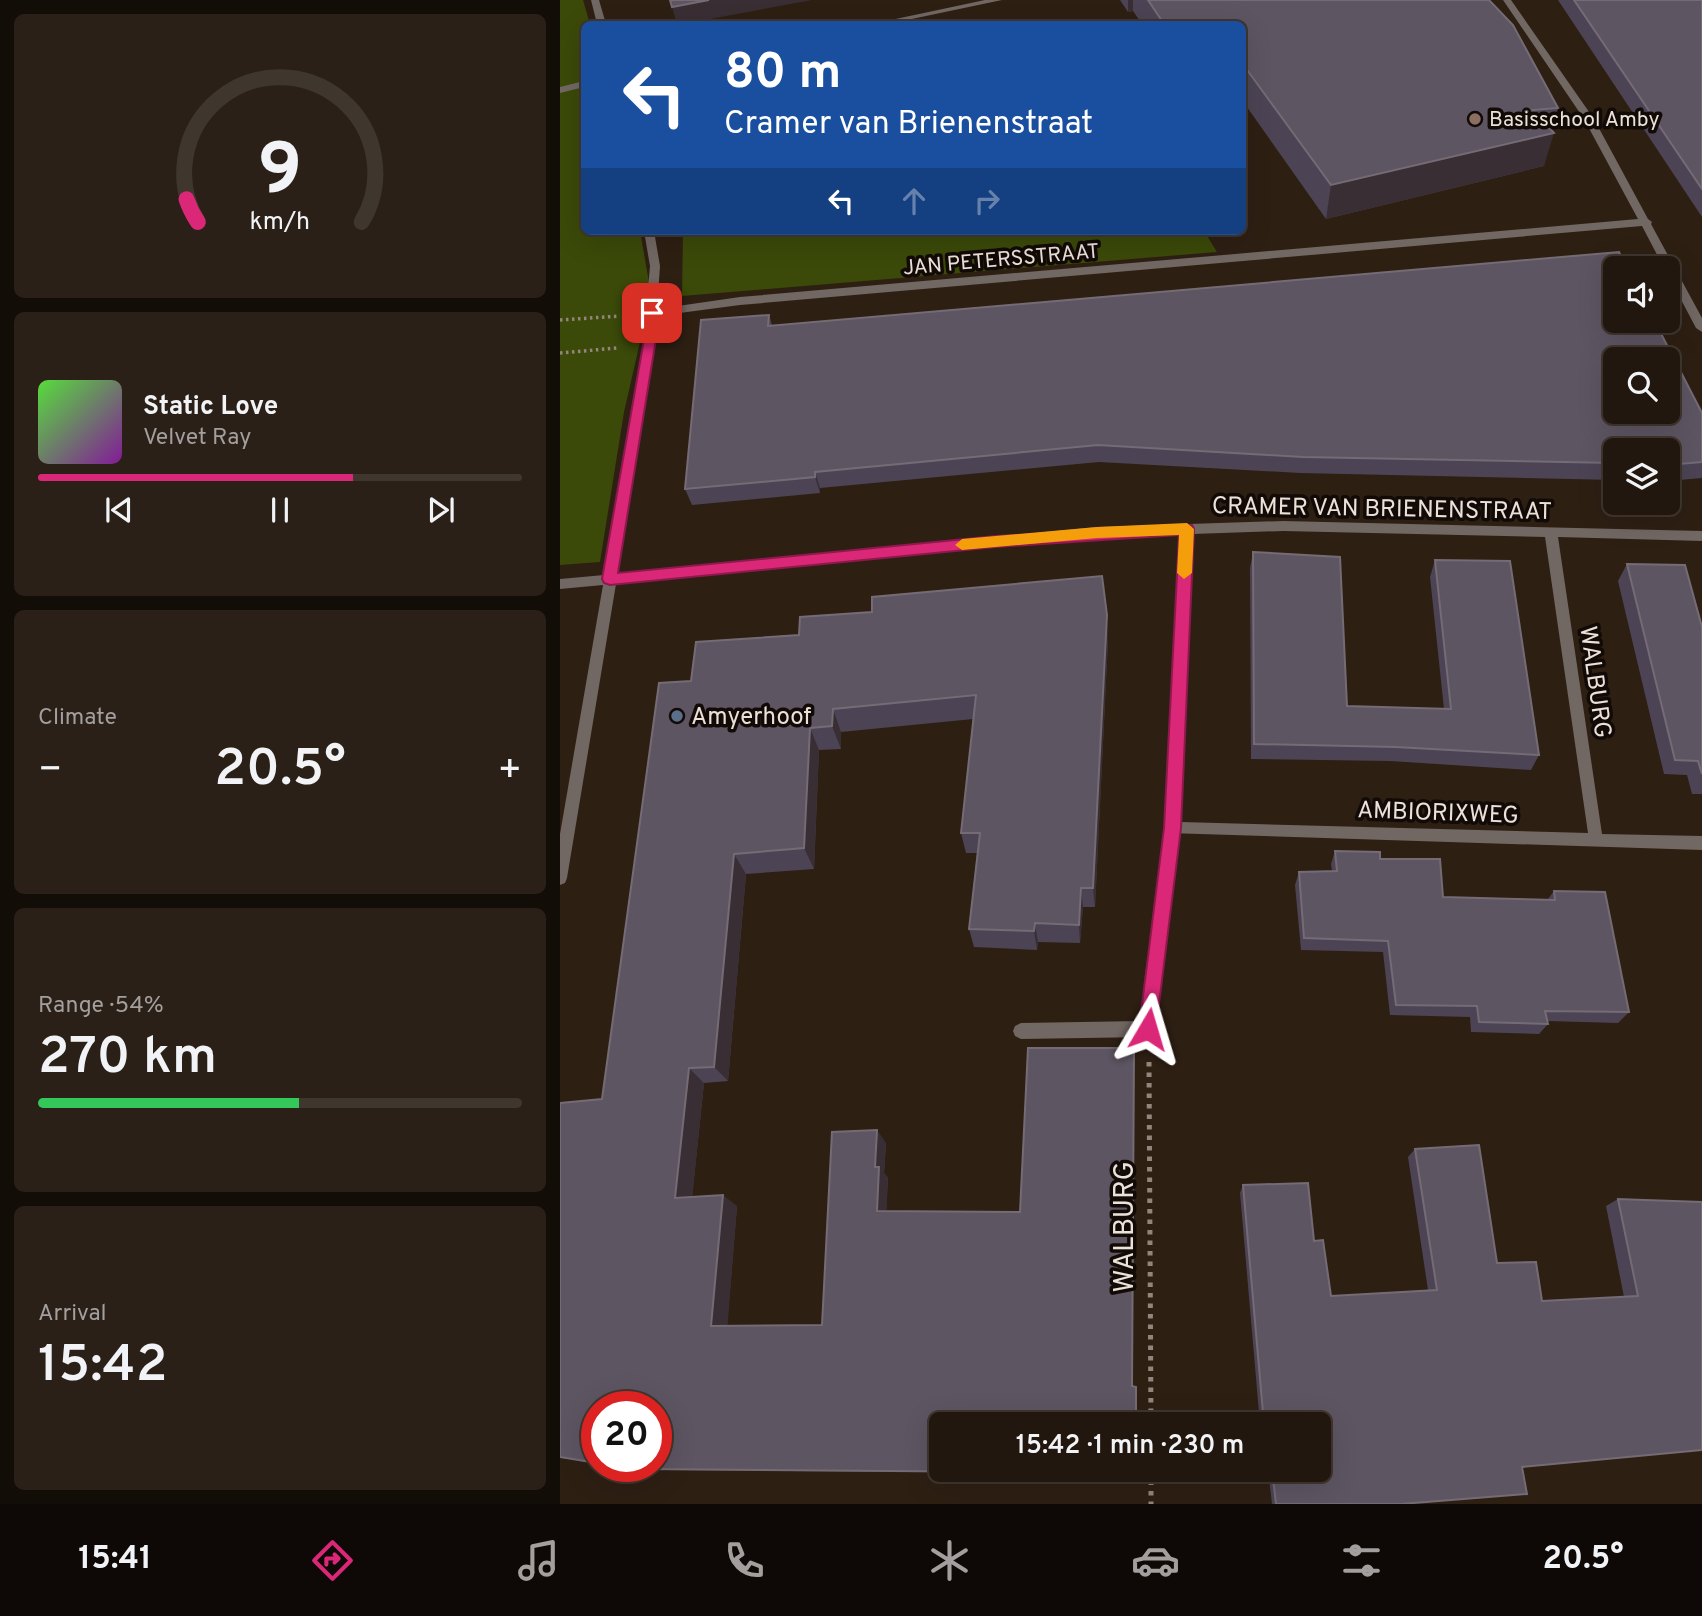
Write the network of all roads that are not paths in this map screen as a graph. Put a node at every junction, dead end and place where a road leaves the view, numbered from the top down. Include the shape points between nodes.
1 (595, 0) edge
2 (998, 0) edge
3 (1507, 0) edge
4 (601, 21) edge
5 (892, 21) edge
6 (581, 85) edge
7 (560, 90) edge
8 (1647, 222) junction
9 (650, 235) edge
10 (652, 313) junction
11 (1702, 328) edge
12 (1187, 529) junction
13 (1551, 532) junction
14 (1702, 536) edge
15 (610, 579) junction
16 (560, 584) edge
17 (1173, 828) junction
18 (1596, 839) junction
19 (1702, 843) edge
20 (560, 878) edge
21 (1021, 1031) dead end

1 - 4 street
2 - 5 street
3 - 8 street via 1589,119
6 - 7 street
8 - 10 street, JAN PETERSSTRAAT via 740,301
8 - 11 street
9 - 10 street via 655,266
10 - 15 street
12 - 13 street, CRAMER VAN BRIENENSTRAAT via 1283,526
12 - 15 street, CRAMER VAN BRIENENSTRAAT via 996,541
12 - 17 street
13 - 14 street, CRAMER VAN BRIENENSTRAAT
13 - 18 street, WALBURG
15 - 16 street, CRAMER VAN BRIENENSTRAAT
15 - 20 street
17 - 18 street, AMBIORIXWEG
17 - 21 street via 1148,1029
18 - 19 street, AMBIORIXWEG

